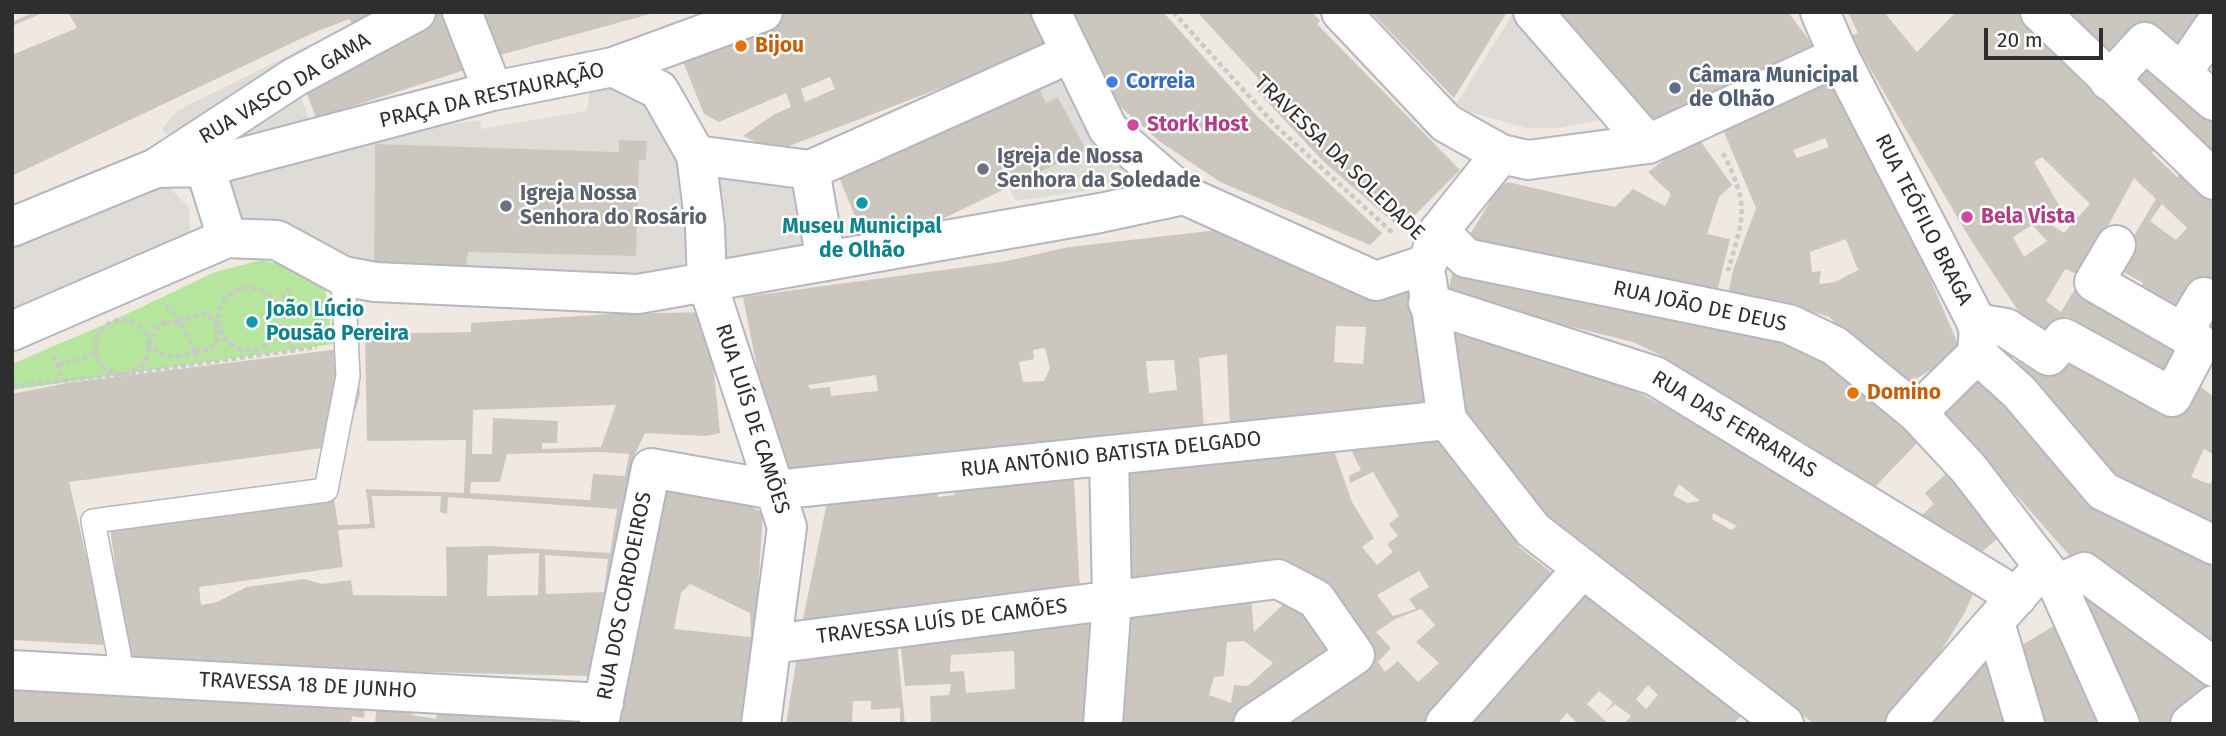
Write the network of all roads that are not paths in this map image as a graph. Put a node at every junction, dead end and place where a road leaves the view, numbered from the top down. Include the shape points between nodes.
1 (416, 12) edge
2 (462, 12) edge
3 (762, 12) edge
4 (1051, 12) edge
5 (1341, 12) edge
6 (1533, 12) edge
7 (1819, 12) edge
8 (2040, 12) edge
9 (713, 20) edge
10 (2214, 26) edge
11 (1069, 54) junction
12 (1839, 56) junction
13 (614, 67) junction
14 (2182, 73) junction
15 (2109, 81) junction
16 (493, 91) junction
17 (2214, 101) edge
18 (1648, 144) junction
19 (1501, 153) junction
20 (696, 155) junction
21 (205, 167) junction
22 (156, 168) junction
23 (810, 170) junction
24 (2214, 180) edge
25 (1184, 195) junction
26 (12, 227) edge
27 (227, 238) junction
28 (2116, 244) dead end
29 (1433, 248) junction
30 (826, 261) junction
31 (343, 276) junction
32 (706, 282) junction
33 (2214, 302) edge
34 (1428, 303) junction
35 (12, 331) edge
36 (1977, 338) junction
37 (2196, 362) edge
38 (1917, 413) junction
39 (1447, 420) junction
40 (1109, 455) junction
41 (775, 490) junction
42 (2214, 545) edge
43 (1582, 569) junction
44 (2051, 574) junction
45 (1112, 600) junction
46 (2006, 610) junction
47 (772, 643) junction
48 (2214, 667) edge
49 (12, 670) edge
50 (122, 676) junction
51 (2214, 705) edge
52 (601, 713) edge
53 (1766, 719) edge
54 (761, 724) edge
55 (1102, 724) edge
56 (1253, 724) edge
57 (1445, 724) edge
58 (1905, 724) edge
59 (2025, 724) edge
60 (2120, 724) edge
61 (2190, 724) edge

1 - 22 street, RUA VASCO DA GAMA via 295,77
2 - 16 street
3 - 9 street
4 - 11 street
5 - 19 street via 1446,123
6 - 18 street
7 - 12 street, RUA TEÓFILO BRAGA
8 - 15 street
9 - 13 street
10 - 14 street
11 - 23 street
11 - 25 street via 1108,129
12 - 18 street
12 - 36 street, RUA TEÓFILO BRAGA
13 - 16 street, PRAÇA DA RESTAURAÇÃO
13 - 20 street, PRAÇA DA RESTAURAÇÃO via 659,90
14 - 15 street via 2145,42
14 - 17 street
15 - 24 street
16 - 21 street, PRAÇA DA RESTAURAÇÃO
18 - 19 street via 1528,160
19 - 29 street
20 - 23 street
20 - 32 street, PRAÇA DA RESTAURAÇÃO
21 - 22 street, PRAÇA DA RESTAURAÇÃO
21 - 27 street
22 - 26 street
23 - 30 street
25 - 29 street via 1376,281
25 - 30 street
27 - 31 street via 277,240
27 - 35 street
28 - 37 street via 2094,282
29 - 34 street
29 - 38 street, RUA JOÃO DE DEUS via 1789,324 1835,346
30 - 32 street
31 - 32 street via 374,282 638,294
31 - 50 lane via 348,376 326,490 93,521
32 - 41 street, RUA LUÍS DE CAMÕES
33 - 37 street via 2204,297
34 - 39 street
34 - 46 street, RUA DAS FERRARIAS via 1655,376
36 - 37 street via 2006,328 2049,356 2064,338 2172,397
36 - 38 street
36 - 42 street via 2104,491
38 - 44 street, RUA JOÃO DE DEUS via 1969,469
39 - 40 street, RUA ANTÓNIO BATISTA DELGADO
39 - 43 street via 1533,530
40 - 41 street, RUA ANTÓNIO BATISTA DELGADO
40 - 45 street
41 - 47 street, RUA LUÍS DE CAMÕES via 787,527
41 - 52 street, RUA DOS CORDOEIROS via 651,468
43 - 53 street
43 - 57 street
44 - 46 street
44 - 48 street via 2084,572
44 - 60 street, RUA JOÃO DE DEUS
45 - 47 street, TRAVESSA LUÍS DE CAMÕES
45 - 55 street
45 - 56 street, TRAVESSA LUÍS DE CAMÕES via 1278,579 1316,599 1354,655
46 - 58 street
46 - 59 street
47 - 54 street, RUA LUÍS DE CAMÕES
49 - 50 street, TRAVESSA 18 DE JUNHO
50 - 52 street, TRAVESSA 18 DE JUNHO
51 - 61 street

